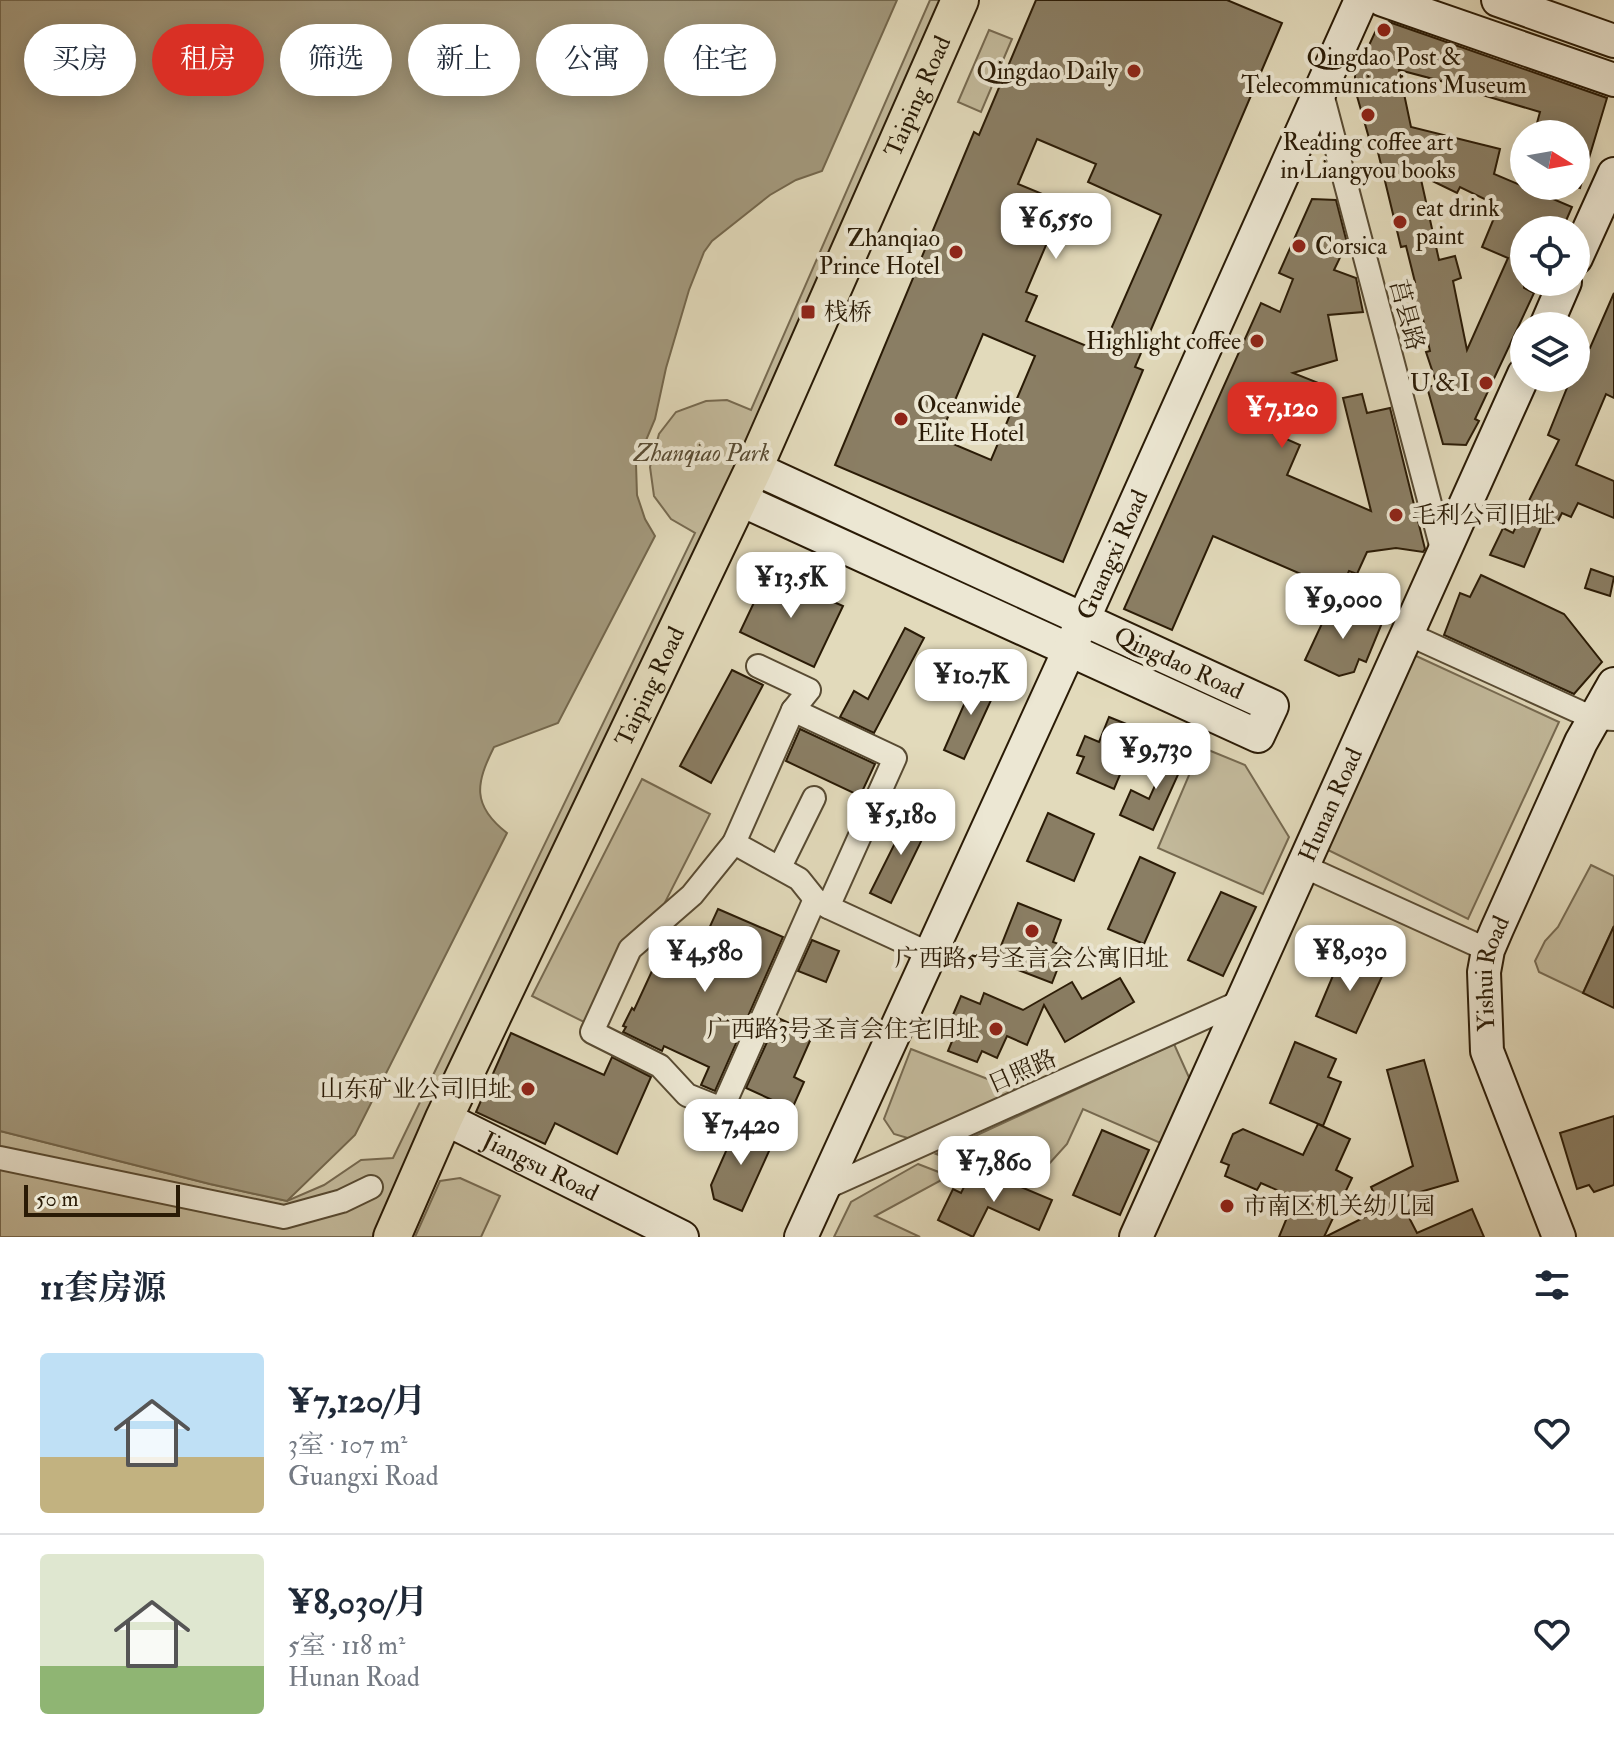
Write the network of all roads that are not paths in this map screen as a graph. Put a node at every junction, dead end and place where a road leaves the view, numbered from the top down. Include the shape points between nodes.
1 (960, 0) edge
2 (1361, 0) edge
3 (1383, 0) edge
4 (1498, 0) edge
5 (1614, 41) edge
6 (1614, 80) edge
7 (1321, 90) junction
8 (1614, 174) edge
9 (1590, 227) edge
10 (1516, 392) edge
11 (747, 484) junction
12 (813, 496) junction
13 (799, 527) junction
14 (1443, 553) junction
15 (1010, 585) junction
16 (995, 618) junction
17 (1083, 618) junction
18 (1408, 634) junction
19 (1068, 651) junction
20 (758, 666) dead end
21 (1614, 684) edge
22 (793, 710) junction
23 (1603, 718) edge
24 (814, 798) dead end
25 (734, 843) junction
26 (1303, 866) junction
27 (780, 867) junction
28 (822, 903) junction
29 (1488, 950) junction
30 (930, 954) junction
31 (1242, 1001) junction
32 (444, 1118) junction
33 (0, 1158) edge
34 (371, 1187) dead end
35 (823, 1189) junction
36 (392, 1237) edge
37 (682, 1237) edge
38 (801, 1237) edge
39 (1136, 1237) edge
40 (1559, 1237) edge

1 - 11 main road, Taiping Road
2 - 7 street, Guangxi Road
3 - 6 street
4 - 5 street
7 - 14 street, 莒县路
7 - 17 street, Guangxi Road
8 - 9 street
10 - 14 street, Hunan Road
11 - 12 street, Qingdao Road
11 - 13 street, Qingdao Road
11 - 32 main road, Taiping Road
12 - 13 street
12 - 15 street, Qingdao Road
13 - 16 street, Qingdao Road
14 - 18 street, Hunan Road
15 - 16 street
15 - 17 street, Qingdao Road
16 - 19 street, Qingdao Road
17 - 19 street, Guangxi Road
17 - 19 street, Qingdao Road via 1272,706 1268,716 1258,736
18 - 23 street
18 - 26 street, Hunan Road
19 - 30 street, Guangxi Road
20 - 22 street via 809,690
21 - 23 street, Yishui Road
22 - 25 street
22 - 28 street via 895,758
23 - 29 street, Yishui Road
24 - 27 street
25 - 27 street
25 - 28 street via 692,895 630,949 592,1032 660,1066 687,1095 722,1109
26 - 29 street
26 - 31 street, Hunan Road
27 - 28 street
28 - 30 street
29 - 40 street, Yishui Road via 1487,1051
30 - 35 street, Guangxi Road
31 - 35 street, 日照路
31 - 39 street, Hunan Road
32 - 36 main road, Taiping Road
32 - 37 street, Jiangsu Road
33 - 34 street via 284,1217
35 - 38 street, Guangxi Road

